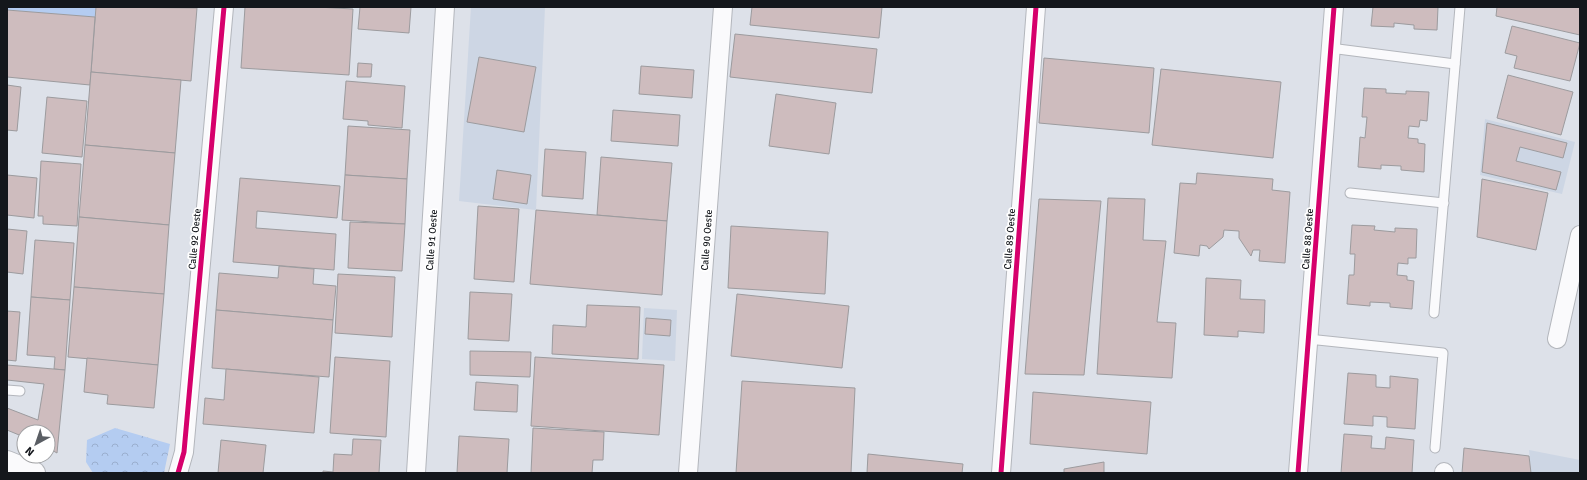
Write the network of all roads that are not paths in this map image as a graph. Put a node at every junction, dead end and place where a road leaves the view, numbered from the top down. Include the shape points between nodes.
1 (224, 7) edge
2 (445, 7) edge
3 (723, 7) edge
4 (1036, 7) edge
5 (1334, 7) edge
6 (1460, 7) edge
7 (1330, 48) junction
8 (1455, 64) junction
9 (1350, 193) dead end
10 (1444, 203) junction
11 (1580, 235) edge
12 (1434, 313) dead end
13 (1308, 339) junction
14 (1557, 339) dead end
15 (7, 390) edge
16 (20, 391) dead end
17 (1435, 448) dead end
18 (7, 462) edge
19 (34, 473) edge
20 (178, 473) edge
21 (416, 473) edge
22 (688, 473) edge
23 (1001, 473) edge
24 (1298, 473) edge

1 - 20 street, Calle 92 Oeste via 184,452
2 - 21 street, Calle 91 Oeste
3 - 22 street, Calle 90 Oeste
4 - 23 street, Calle 89 Oeste
5 - 7 street, Calle 88 Oeste
6 - 8 lane
7 - 8 lane
7 - 13 street, Calle 88 Oeste
8 - 10 lane
9 - 10 lane
10 - 12 lane
11 - 14 street
13 - 17 lane via 1443,352
13 - 24 street, Calle 88 Oeste
15 - 16 lane
18 - 19 main road

